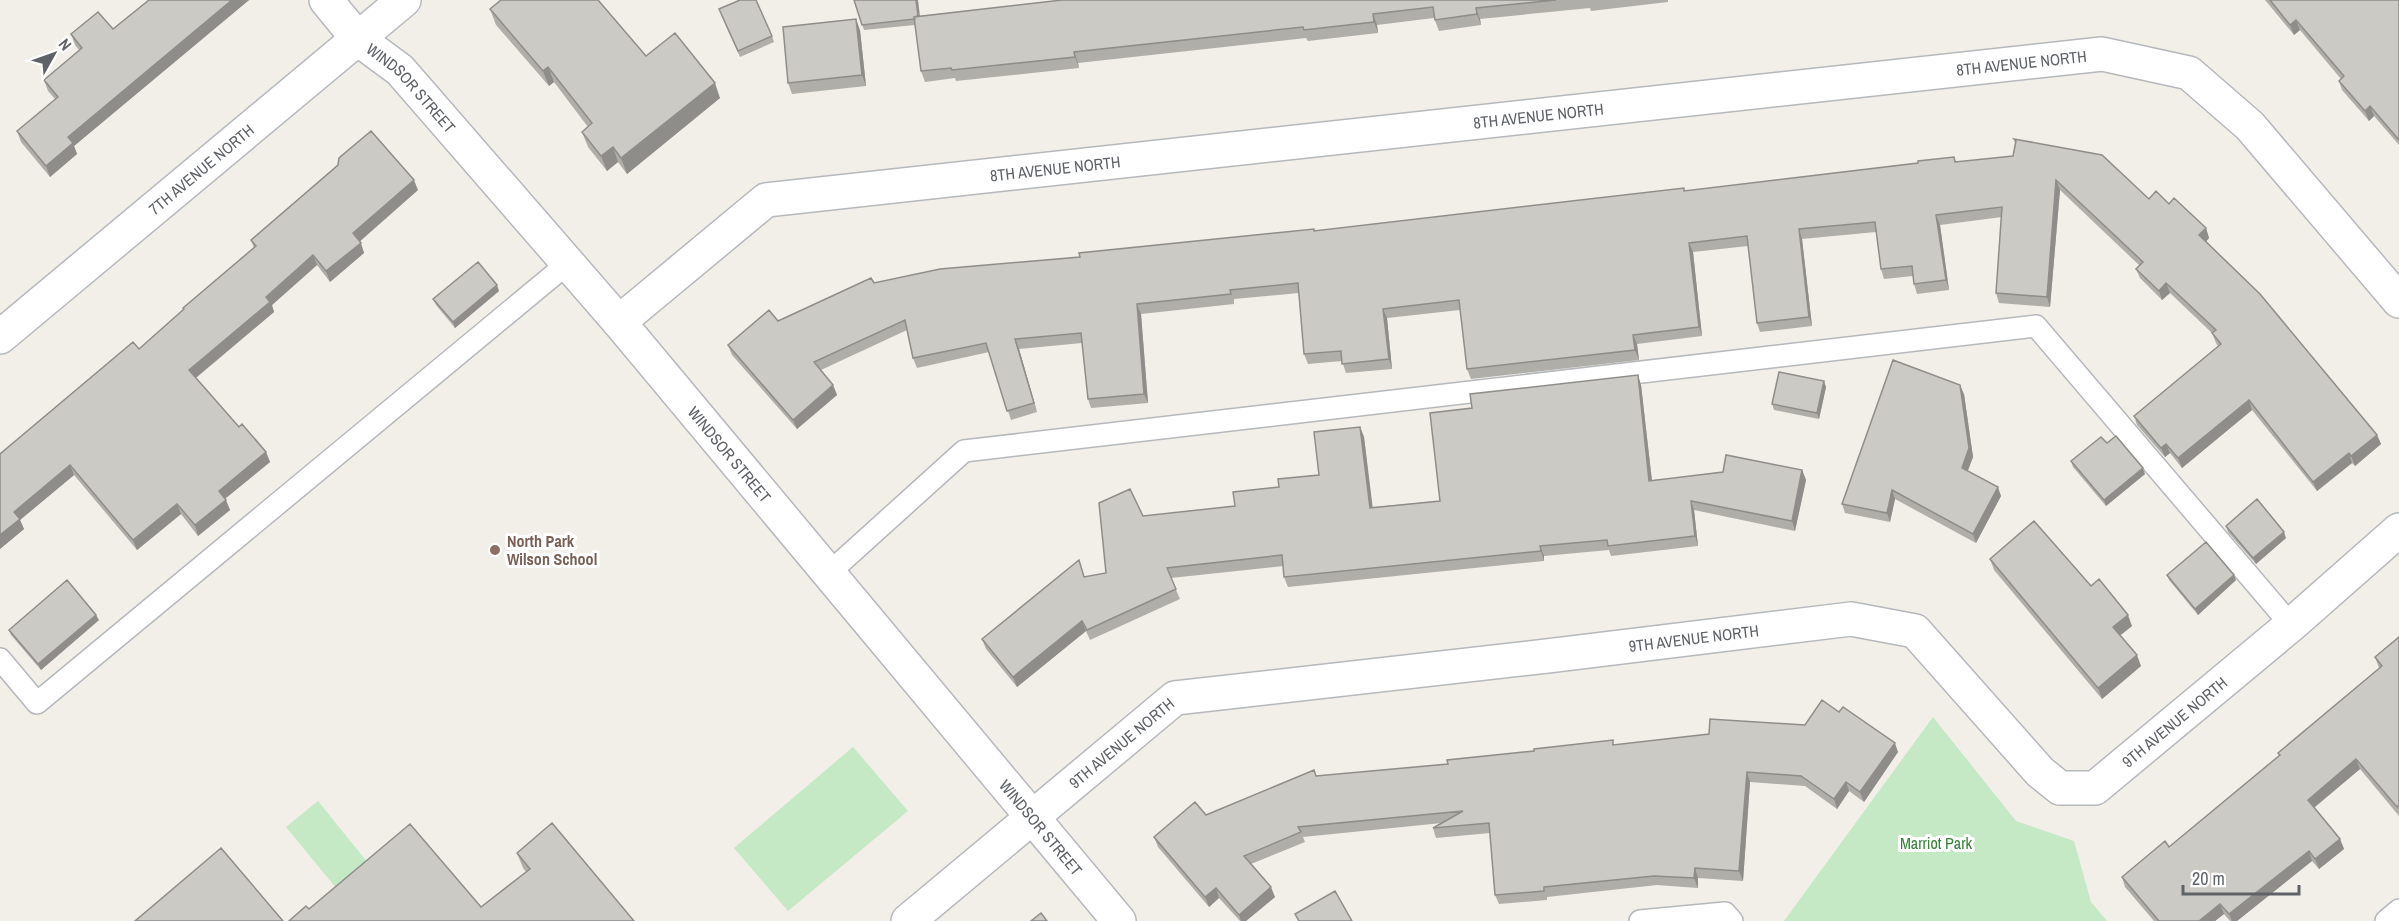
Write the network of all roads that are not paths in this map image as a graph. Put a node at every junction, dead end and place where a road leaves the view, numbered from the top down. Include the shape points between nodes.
1 (326, 0) edge
2 (404, 0) edge
3 (358, 39) junction
4 (567, 264) junction
5 (2399, 301) edge
6 (619, 322) junction
7 (0, 337) edge
8 (2399, 530) edge
9 (830, 572) junction
10 (2291, 625) junction
11 (0, 659) edge
12 (1031, 817) junction
13 (2399, 910) edge
14 (908, 921) edge
15 (1119, 921) edge
16 (1640, 921) edge
17 (1732, 921) edge
18 (2386, 921) edge

1 - 3 street, WINDSOR STREET
2 - 3 street, 7TH AVENUE NORTH
3 - 4 street, WINDSOR STREET via 400,70
3 - 7 street, 7TH AVENUE NORTH
4 - 6 street, WINDSOR STREET
4 - 11 lane via 37,703
5 - 6 street, 8TH AVENUE NORTH via 2250,126 2188,73 2102,54 766,200
6 - 9 street, WINDSOR STREET
8 - 10 street, 9TH AVENUE NORTH
9 - 10 lane via 964,451 2036,326
9 - 12 street, WINDSOR STREET
10 - 12 street, 9TH AVENUE NORTH via 2095,788 2061,788 2040,772 1915,631 1851,619 1175,698
12 - 14 street, 9TH AVENUE NORTH
12 - 15 street, WINDSOR STREET
13 - 18 lane
16 - 17 lane via 1725,914

